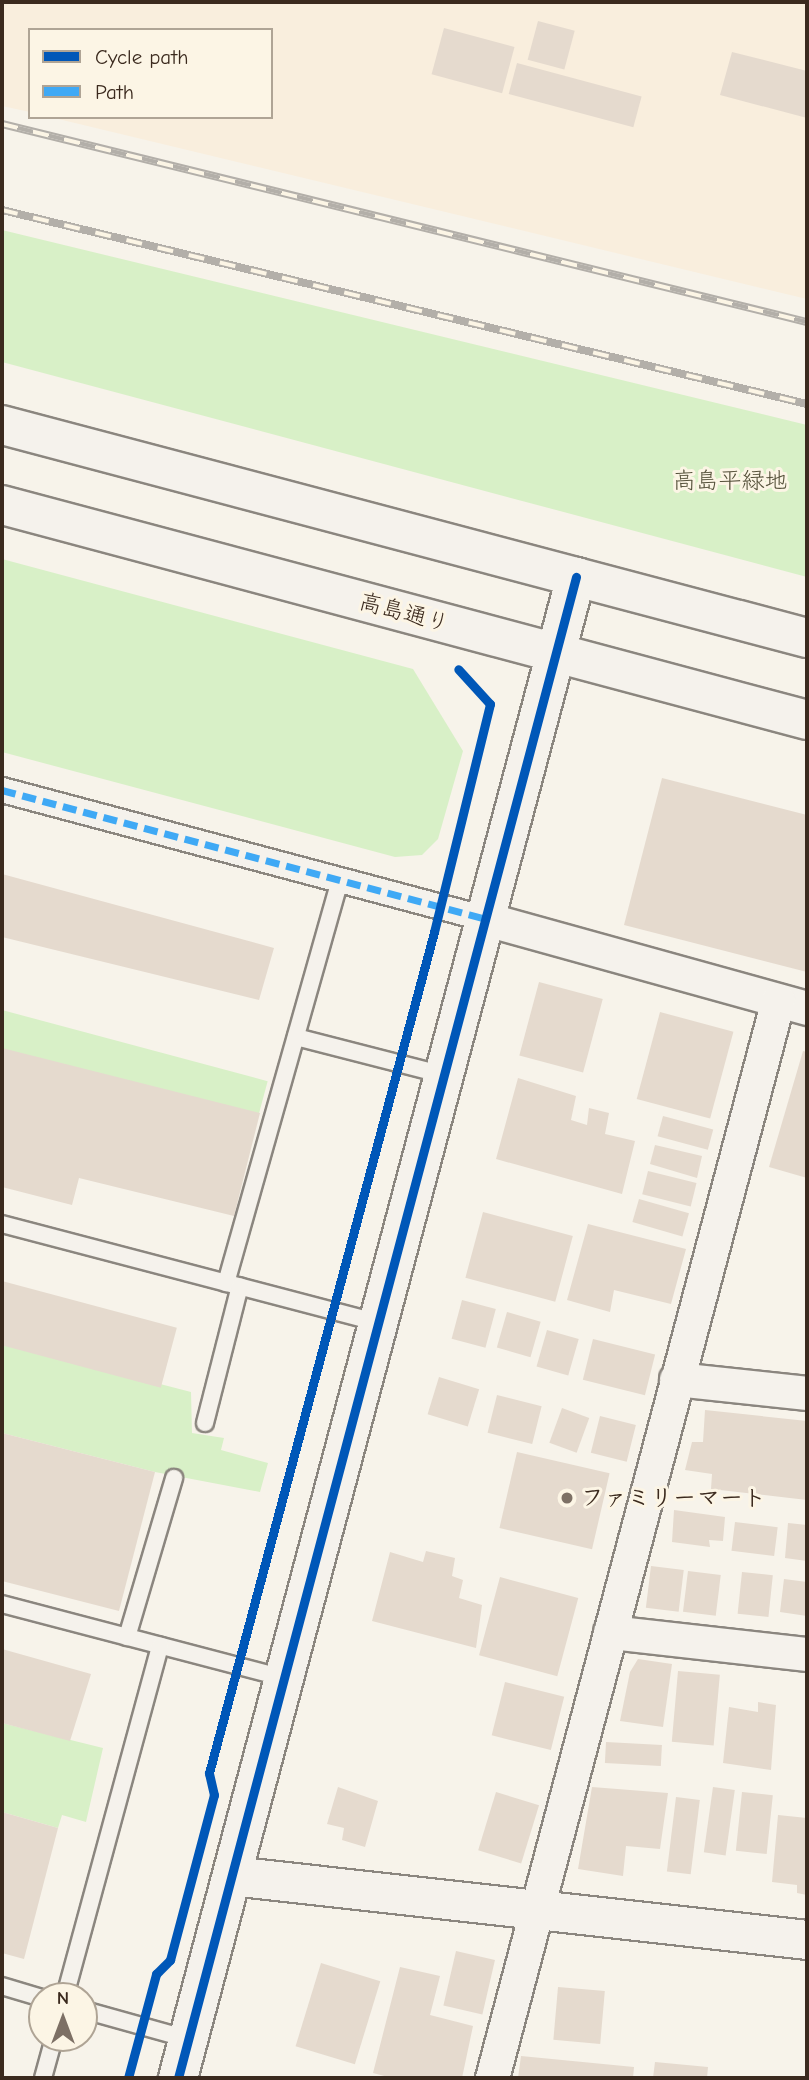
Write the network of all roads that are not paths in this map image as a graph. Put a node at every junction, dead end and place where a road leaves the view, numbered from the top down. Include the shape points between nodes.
1 (2, 425) edge
2 (2, 505) edge
3 (576, 577) junction
4 (807, 638) edge
5 (556, 654) junction
6 (807, 720) edge
7 (2, 790) edge
8 (340, 880) junction
9 (486, 919) junction
10 (792, 1004) edge
11 (296, 1037) junction
12 (444, 1075) junction
13 (2, 1224) edge
14 (233, 1285) junction
15 (379, 1323) junction
16 (676, 1379) junction
17 (807, 1393) edge
18 (205, 1423) dead end
19 (174, 1478) dead end
20 (2, 1604) edge
21 (610, 1632) junction
22 (127, 1637) junction
23 (160, 1646) junction
24 (807, 1654) edge
25 (285, 1678) junction
26 (232, 1876) junction
27 (535, 1910) junction
28 (807, 1940) edge
29 (69, 1982) edge
30 (2, 1986) edge
31 (28, 1994) edge
32 (98, 2014) edge
33 (188, 2039) junction
34 (50, 2052) edge
35 (43, 2078) edge
36 (178, 2078) edge
37 (492, 2078) edge

1 - 3 street
2 - 5 street, 高島通り
3 - 4 street
3 - 5 street
5 - 6 street, 高島通り
5 - 9 street
7 - 8 street
8 - 9 street
8 - 11 lane
9 - 10 street
9 - 12 street
10 - 16 street
11 - 12 lane
11 - 14 lane
12 - 15 street
13 - 14 lane
14 - 15 lane
14 - 18 lane
15 - 25 street
16 - 17 street
16 - 21 street
19 - 22 lane
20 - 22 lane
21 - 24 street
21 - 27 street
22 - 23 lane
23 - 25 lane
23 - 29 lane
25 - 26 street
26 - 27 street
26 - 33 street
27 - 28 street
27 - 37 street
30 - 31 lane
32 - 33 lane
33 - 36 street
34 - 35 lane

